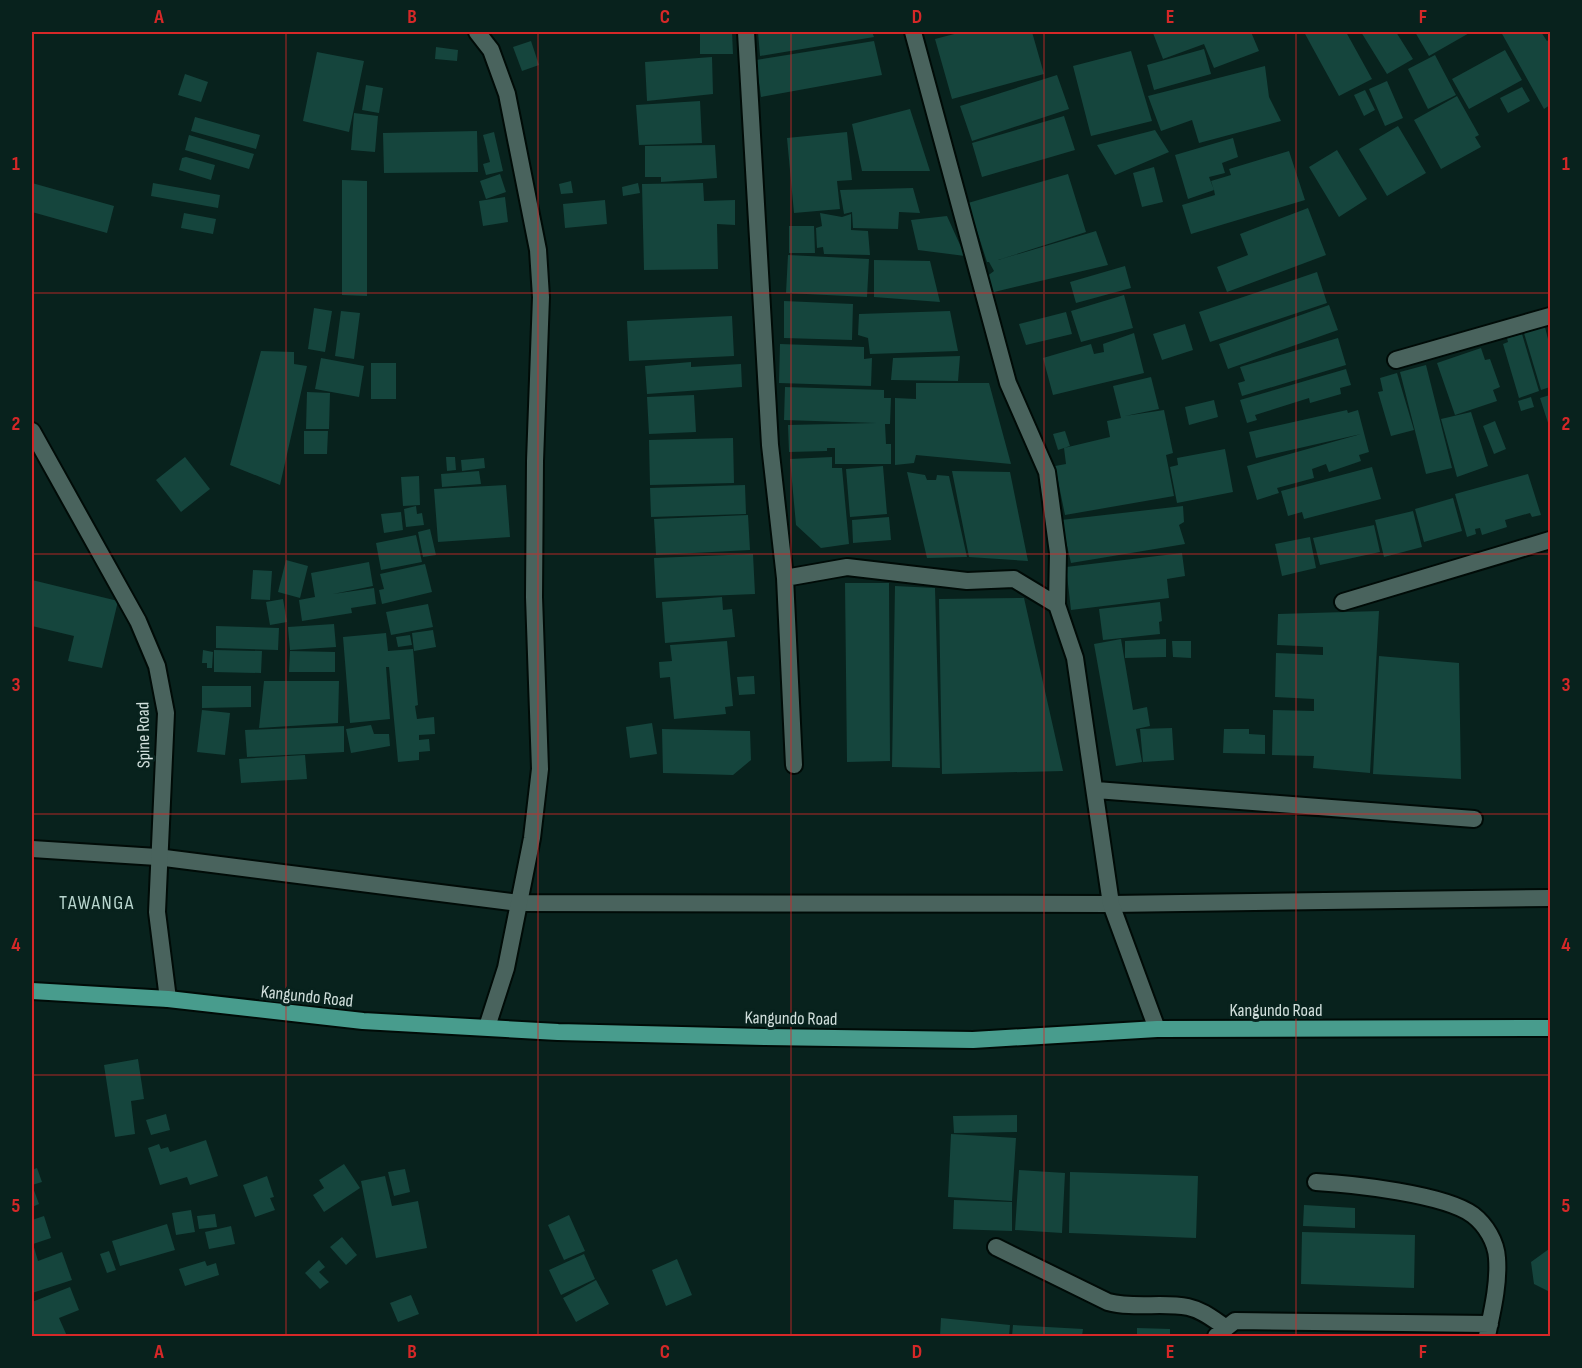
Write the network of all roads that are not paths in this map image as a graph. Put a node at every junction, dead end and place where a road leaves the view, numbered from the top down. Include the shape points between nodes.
1 (477, 32) edge
2 (746, 32) edge
3 (913, 32) edge
4 (1551, 316) edge
5 (1396, 360) dead end
6 (32, 431) edge
7 (1551, 540) edge
8 (785, 578) junction
9 (1342, 602) dead end
10 (1056, 605) junction
11 (794, 765) dead end
12 (1096, 790) junction
13 (1474, 819) dead end
14 (32, 849) edge
15 (157, 856) junction
16 (1551, 898) edge
17 (519, 903) junction
18 (1111, 904) junction
19 (32, 991) edge
20 (168, 999) junction
21 (487, 1027) junction
22 (1551, 1028) edge
23 (1157, 1029) junction
24 (1316, 1182) dead end
25 (996, 1247) dead end
26 (1488, 1330) edge
27 (1220, 1332) edge

1 - 17 street via 491,50 507,94 538,250 541,297 534,597 540,769
2 - 8 street via 770,445
3 - 10 street via 1008,383 1047,472 1058,553
4 - 5 street
6 - 15 street, Spine Road via 138,621 157,666 166,713
7 - 9 street
8 - 10 street via 847,567 967,581 1014,579
8 - 11 street
10 - 12 street via 1075,658
12 - 13 street
12 - 18 street
14 - 15 street
15 - 17 street
15 - 20 street, Spine Road via 157,912
16 - 18 street
17 - 18 street
17 - 21 street via 506,968
18 - 23 street
19 - 20 highway, Kangundo Road
20 - 21 highway, Kangundo Road via 363,1021
21 - 23 highway, Kangundo Road via 558,1032 973,1040
22 - 23 highway, Kangundo Road
24 - 26 street via 1359,1184 1455,1205 1473,1215 1490,1234 1497,1258
25 - 27 street via 1108,1302 1187,1307 1203,1313
26 - 27 street via 1235,1320

